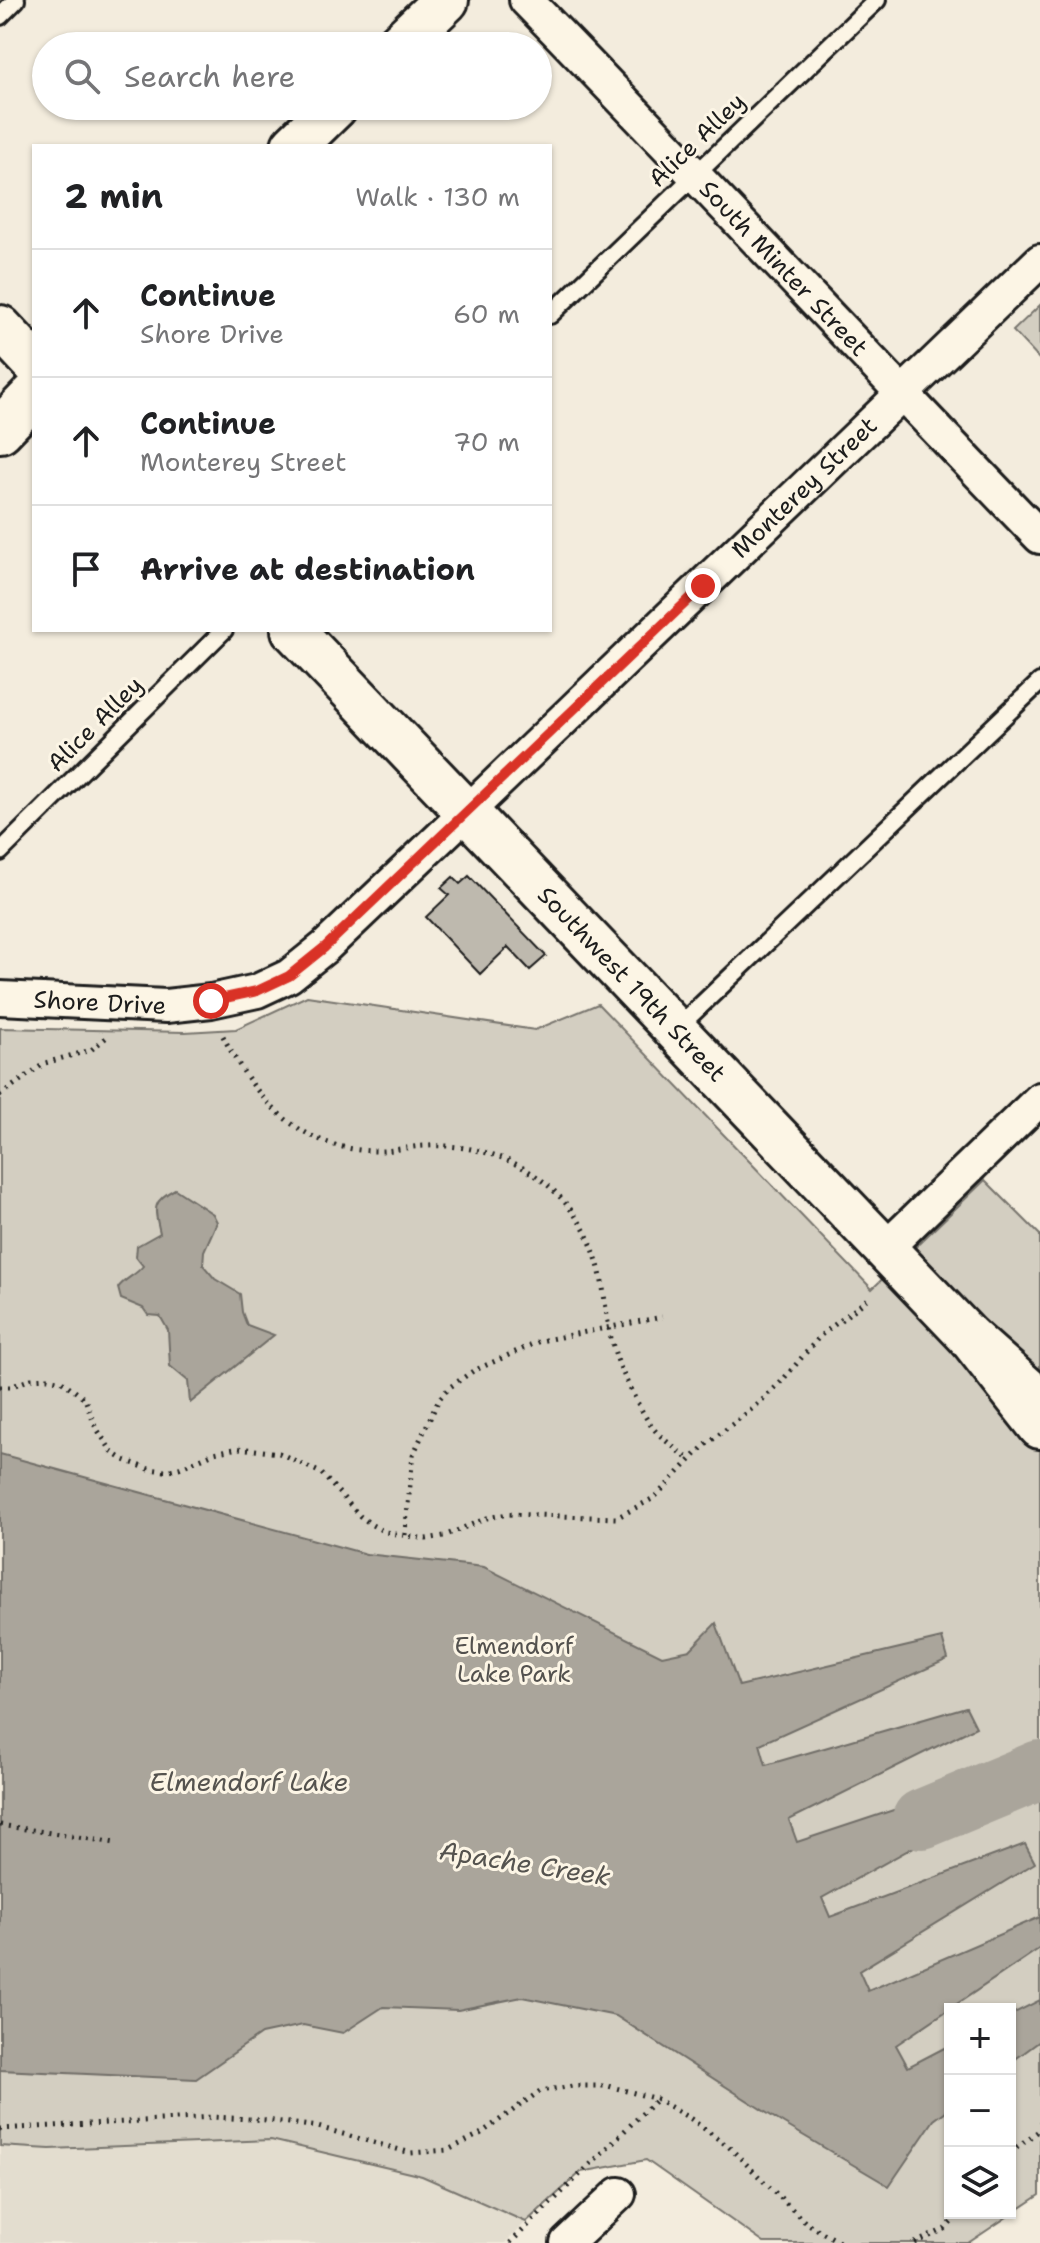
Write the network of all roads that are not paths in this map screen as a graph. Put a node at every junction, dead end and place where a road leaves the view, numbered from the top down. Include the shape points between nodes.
1 (16, 0) edge
2 (446, 0) edge
3 (526, 0) edge
4 (877, 0) edge
5 (0, 16) edge
6 (413, 32) edge
7 (321, 120) edge
8 (296, 144) edge
9 (696, 174) junction
10 (1040, 261) edge
11 (552, 313) edge
12 (0, 327) edge
13 (32, 361) edge
14 (902, 394) junction
15 (32, 397) edge
16 (0, 430) edge
17 (1040, 537) edge
18 (222, 632) edge
19 (295, 632) edge
20 (1040, 682) edge
21 (466, 813) junction
22 (0, 852) edge
23 (0, 998) edge
24 (675, 1030) junction
25 (1040, 1099) edge
26 (885, 1249) junction
27 (970, 1338) junction
28 (1040, 1400) edge
29 (1040, 1427) edge
30 (619, 2194) dead end
31 (567, 2243) edge

1 - 5 lane
2 - 6 main road
3 - 9 street, South Minter Street
4 - 9 lane, Alice Alley
7 - 8 main road
9 - 11 lane, Alice Alley
9 - 14 street, South Minter Street
10 - 14 street, Monterey Street
12 - 13 street
14 - 17 street, South Minter Street
14 - 21 street, Monterey Street
15 - 16 main road
18 - 22 lane, Alice Alley
19 - 21 street, Southwest 19th Street
20 - 24 lane
21 - 23 street, Shore Drive via 325,947 289,976 257,991 166,1006
21 - 24 street, Southwest 19th Street
24 - 26 street, Southwest 19th Street
25 - 26 street
26 - 27 street, Southwest 19th Street
27 - 28 street, Southwest 19th Street
27 - 29 street, Southwest 19th Street
30 - 31 street

